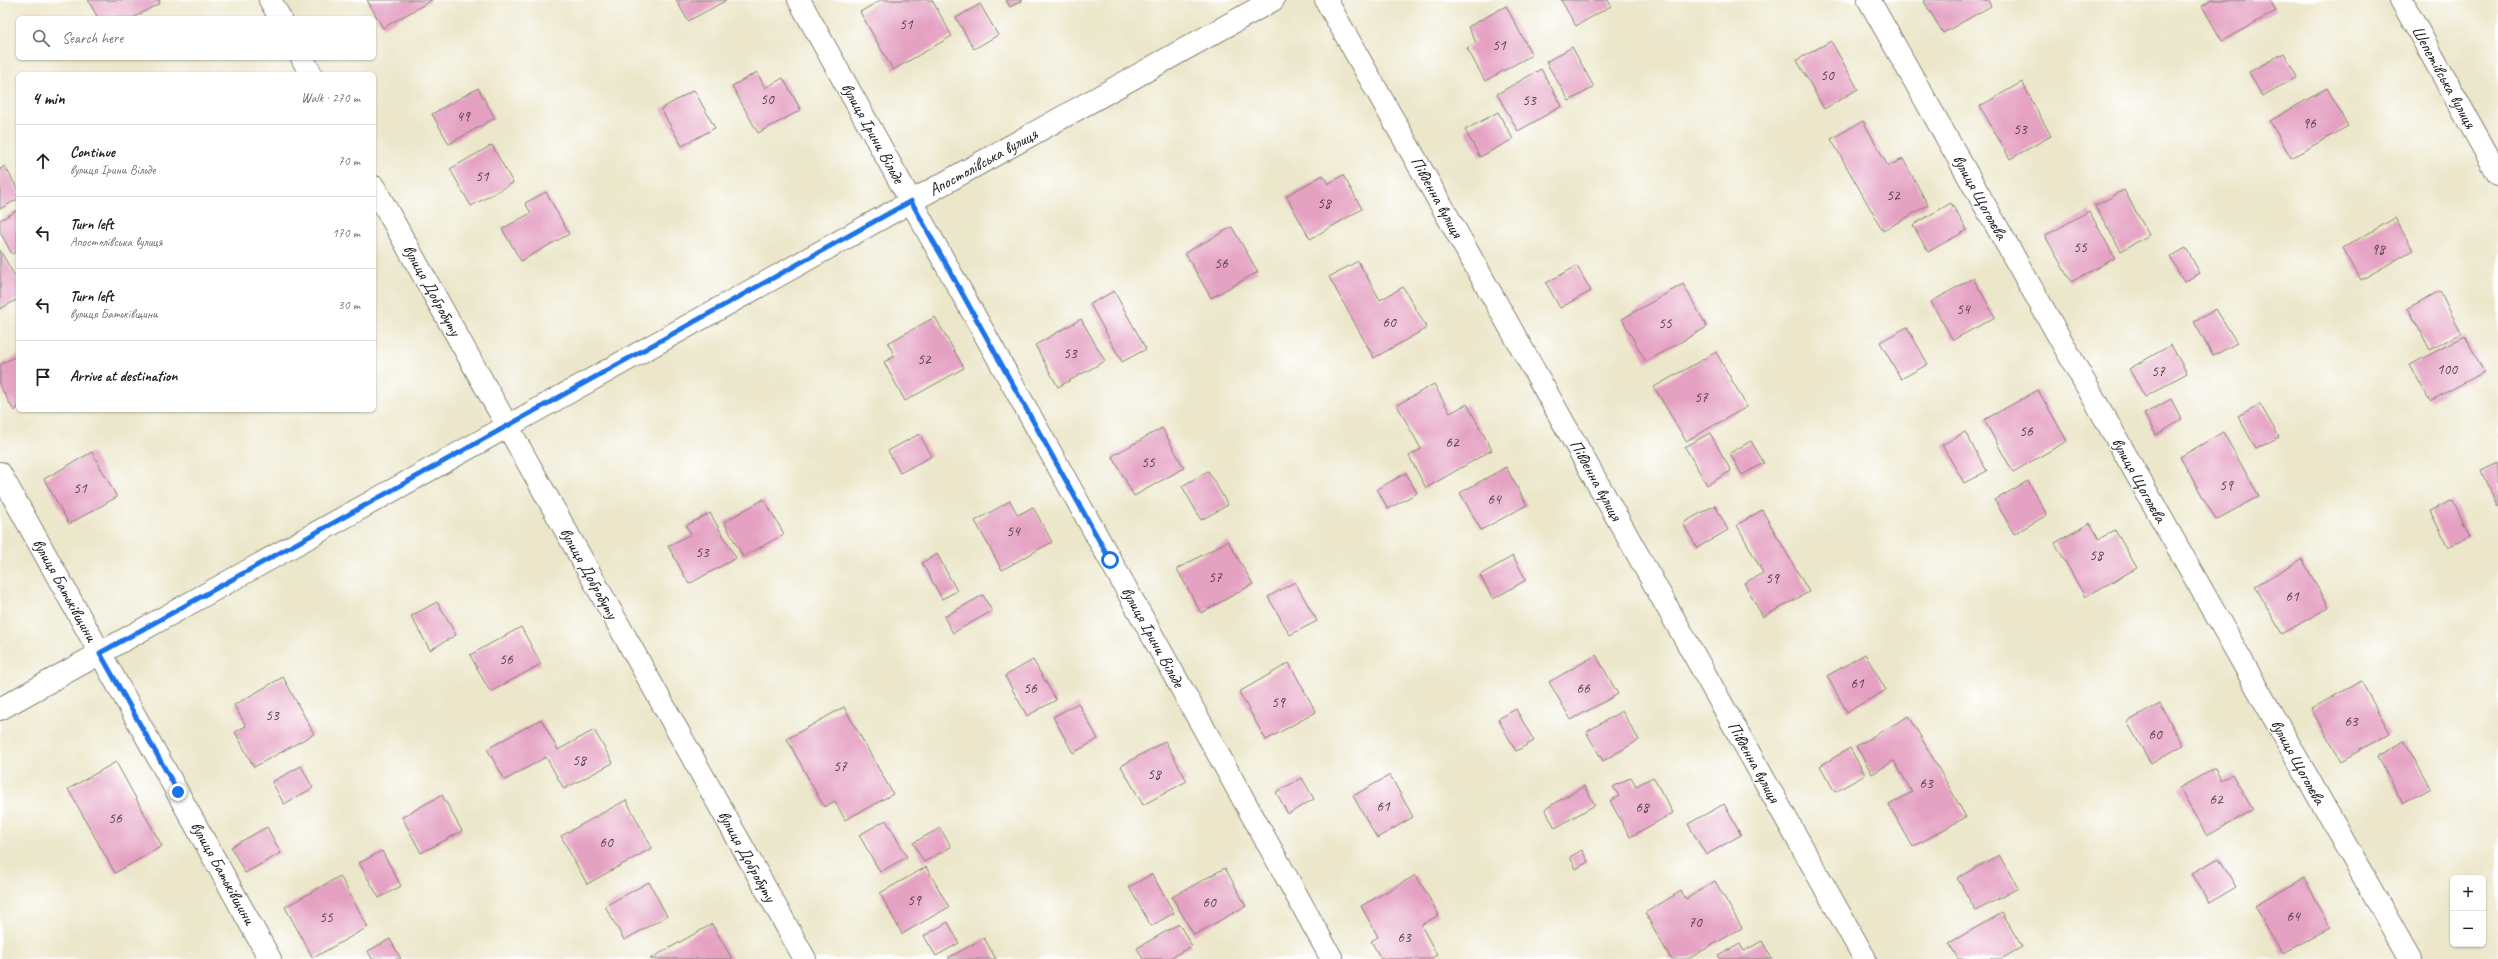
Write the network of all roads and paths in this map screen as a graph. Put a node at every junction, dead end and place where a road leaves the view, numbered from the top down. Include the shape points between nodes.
1 (270, 0) edge
2 (799, 0) edge
3 (1273, 0) edge
4 (1326, 0) edge
5 (1869, 0) edge
6 (2401, 0) edge
7 (279, 16) edge
8 (303, 60) edge
9 (310, 72) edge
10 (2498, 174) edge
11 (376, 191) edge
12 (911, 201) junction
13 (508, 426) junction
14 (0, 474) edge
15 (100, 653) junction
16 (0, 709) edge
17 (270, 959) edge
18 (805, 959) edge
19 (1332, 959) edge
20 (1865, 959) edge
21 (2410, 959) edge

1 - 7 street
2 - 12 street, вулиця Ірини Вільде
3 - 12 street, Апостолівська вулиця
4 - 20 street, Південна вулиця
5 - 21 street, вулиця Щоголєва
6 - 10 street, Шепетівська вулиця
8 - 9 street
11 - 13 street, вулиця Добробуту
12 - 13 street, Апостолівська вулиця
12 - 19 street, вулиця Ірини Вільде
13 - 15 street, Апостолівська вулиця
13 - 18 street, вулиця Добробуту
14 - 15 street, вулиця Батьківщини
15 - 16 street, Апостолівська вулиця
15 - 17 street, вулиця Батьківщини

